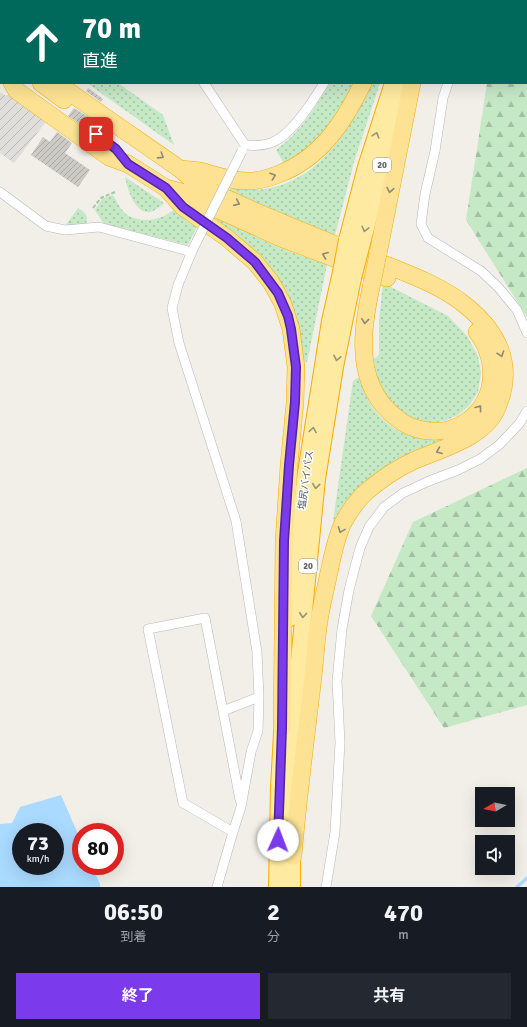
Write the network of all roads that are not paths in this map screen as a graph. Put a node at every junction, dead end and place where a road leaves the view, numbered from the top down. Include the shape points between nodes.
1 (13, 84) edge
2 (23, 84) edge
3 (42, 84) edge
4 (58, 84) edge
5 (74, 84) edge
6 (205, 84) edge
7 (323, 84) edge
8 (362, 84) edge
9 (393, 84) edge
10 (404, 84) edge
11 (412, 84) edge
12 (448, 84) edge
13 (141, 143) junction
14 (244, 148) junction
15 (128, 164) junction
16 (180, 169) junction
17 (166, 188) junction
18 (0, 192) edge
19 (354, 244) junction
20 (193, 250) junction
21 (374, 272) edge
22 (374, 272) edge
23 (374, 272) edge
24 (374, 272) edge
25 (347, 275) junction
26 (527, 333) edge
27 (527, 411) edge
28 (259, 697) junction
29 (223, 711) junction
30 (282, 728) junction
31 (241, 807) junction
32 (232, 832) junction
33 (293, 856) junction
34 (216, 887) edge
35 (277, 887) edge
36 (292, 887) edge
37 (326, 887) edge

1 - 15 highway via 17,91 109,158
2 - 15 highway via 116,149
3 - 13 highway via 123,142
4 - 13 highway
5 - 13 highway via 135,128
6 - 14 street
7 - 14 street via 295,125 283,135 274,142
16 -> 8 highway via 249,182 268,178 292,168 313,155 327,141 347,114
19 -> 9 highway, 塩尻バイパス / 20 via 366,167
10 -> 19 highway, 塩尻バイパス / 20
11 -> 21 highway, bridge
12 - 26 street via 421,224 428,238 481,271 498,287 517,310
13 -> 16 highway
14 - 20 street, bridge
15 - 17 highway
16 -> 33 highway via 199,185 216,194 437,287 465,305 482,321 498,344 504,364 503,391 496,412 486,423 461,441 400,468 376,483 363,495 343,523 332,556 319,621
24 -> 17 highway, bridge via 283,239 210,206 192,195
17 - 30 highway via 183,207 227,238 255,262 278,293 291,329 296,367 284,541
18 - 20 street via 46,226 66,230 99,227
19 - 25 highway, 塩尻バイパス / 20, bridge
20 - 28 street via 178,285 172,308 179,343 236,521 258,652
22 -> 23 highway, bridge via 366,312 363,349 364,362 376,395 393,416 414,428 450,430 465,422 478,411 487,397 492,382 489,355 483,339 468,321 444,303 414,287
30 -> 25 highway, 塩尻バイパス / 20 via 305,479 330,321
25 -> 33 highway, 塩尻バイパス / 20 via 318,471 304,601 291,791
27 - 37 street via 519,424 499,445 480,459 403,494 384,507 369,526 360,548 342,628 337,681 340,743 337,803
28 - 29 street
28 - 31 street via 258,731 251,752
29 - 31 street
29 - 32 street via 205,618 148,629 184,803
30 - 35 highway, 塩尻バイパス / 20
31 - 32 street
32 - 34 street
33 - 36 highway, 塩尻バイパス / 20

